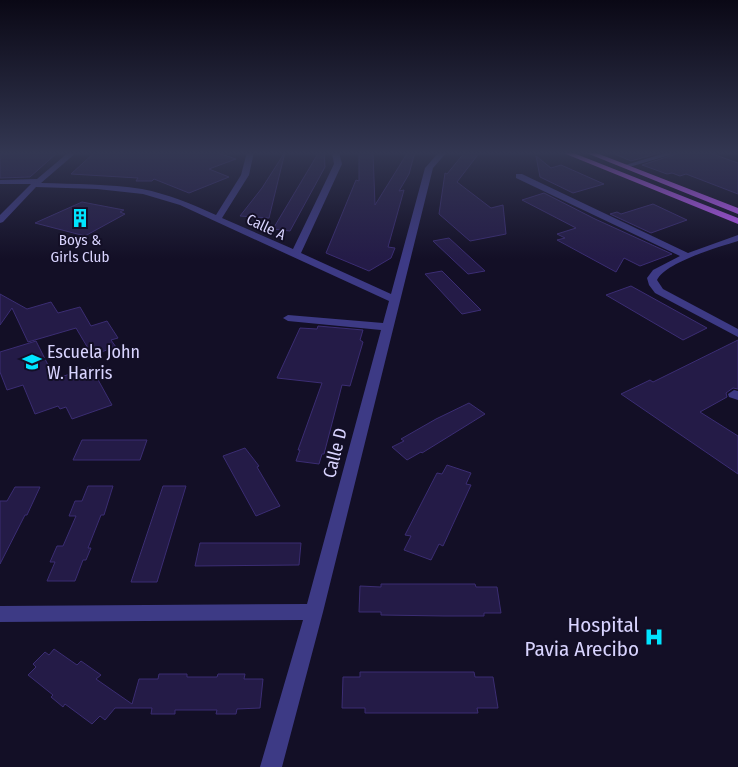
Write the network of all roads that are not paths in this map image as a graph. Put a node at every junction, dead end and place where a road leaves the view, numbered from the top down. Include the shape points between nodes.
1 (30, 188) edge
2 (104, 188) edge
3 (237, 188) edge
4 (327, 188) edge
5 (424, 188) edge
6 (543, 188) edge
7 (655, 188) edge
8 (680, 188) edge
9 (5, 210) edge
10 (738, 211) edge
11 (217, 219) junction
12 (0, 220) edge
13 (738, 221) edge
14 (738, 238) edge
15 (295, 255) junction
16 (687, 256) junction
17 (394, 299) junction
18 (288, 318) dead end
19 (386, 327) junction
20 (738, 334) edge
21 (314, 612) junction
22 (0, 614) edge
23 (271, 767) edge

1 - 9 street
2 - 11 street, Calle A via 143,192
3 - 11 street
4 - 15 street
5 - 17 street, Calle D
6 - 16 street
7 - 13 main road
8 - 10 main road
9 - 12 street
11 - 15 street, Calle A
14 - 16 street
15 - 17 street, Calle A
16 - 20 street via 656,271 653,284 659,291
17 - 19 street, Calle D
18 - 19 street
19 - 21 street, Calle D
21 - 22 street
21 - 23 street, Calle D

